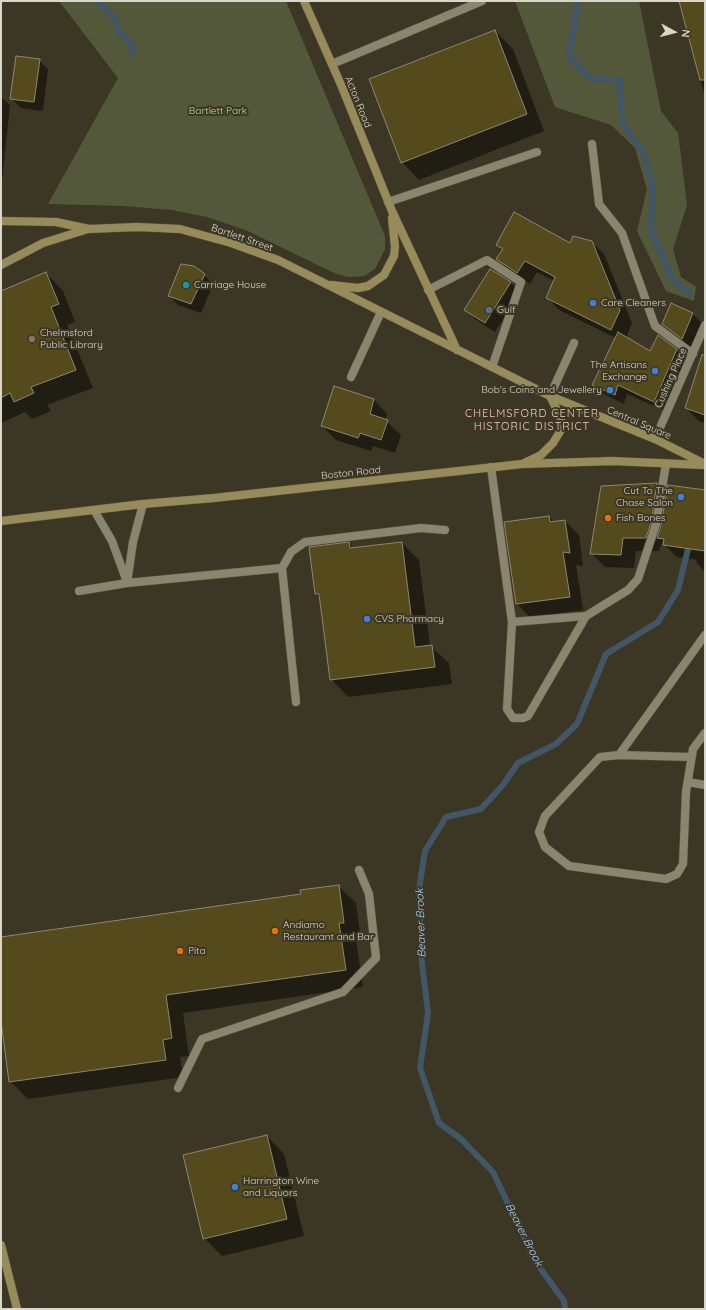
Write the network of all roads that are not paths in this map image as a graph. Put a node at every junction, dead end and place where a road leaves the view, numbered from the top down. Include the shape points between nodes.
1 (304, 1) edge
2 (482, 1) edge
3 (332, 64) junction
4 (592, 144) dead end
5 (537, 152) dead end
6 (388, 202) junction
7 (392, 211) junction
8 (1, 221) edge
9 (89, 228) junction
10 (1, 265) edge
11 (324, 284) junction
12 (428, 290) junction
13 (381, 312) junction
14 (704, 329) edge
15 (574, 343) dead end
16 (457, 350) junction
17 (692, 354) junction
18 (492, 367) junction
19 (351, 377) dead end
20 (550, 396) junction
21 (655, 440) junction
22 (522, 464) junction
23 (666, 464) junction
24 (705, 465) edge
25 (491, 467) junction
26 (143, 504) junction
27 (94, 510) junction
28 (1, 521) edge
29 (445, 530) dead end
30 (282, 568) junction
31 (127, 584) junction
32 (79, 591) dead end
33 (586, 616) junction
34 (512, 622) junction
35 (705, 636) edge
36 (296, 702) dead end
37 (705, 733) edge
38 (619, 755) junction
39 (691, 757) junction
40 (688, 782) junction
41 (705, 785) edge
42 (359, 870) dead end
43 (178, 1088) dead end
44 (1, 1245) edge
45 (17, 1309) edge

1 - 3 main road, Acton Road
2 - 3 street
3 - 6 main road, Acton Road
4 - 17 street via 599,204 622,233 655,326
5 - 6 street
6 - 7 main road, Acton Road
7 - 11 main road, Acton Road via 394,256 384,275 368,286 358,288
7 - 12 main road, Acton Road
8 - 9 main road, Bartlett Street via 56,222
9 - 10 main road via 43,242
9 - 11 main road, Bartlett Street via 180,229 231,243 278,260
11 - 13 main road, Bartlett Street
12 - 16 main road, Acton Road
12 - 18 street via 487,260 521,282
13 - 16 main road, Bartlett Street
13 - 19 street
14 - 17 street, Cushing Place
15 - 20 street
16 - 18 main road, Central Square
17 - 21 street, Cushing Place
18 - 20 main road, Central Square
20 - 21 main road, Central Square
20 - 22 main road via 561,418 561,430 541,455
21 - 24 main road, Central Square
22 - 23 main road, Boston Road via 612,461
22 - 25 main road, Boston Road
23 - 24 main road, Boston Road
23 - 33 street via 656,524 638,579 628,590
25 - 26 main road, Boston Road
25 - 34 street
26 - 27 main road, Boston Road
26 - 31 street via 133,542
27 - 28 main road, Boston Road
27 - 31 street via 112,541
29 - 30 street via 421,528 305,542 291,552
30 - 31 street
30 - 36 street
31 - 32 street
33 - 34 street
33 - 34 street via 528,716 523,718 513,718 507,709
35 - 38 street
37 - 39 street via 693,749
38 - 39 street
38 - 40 street via 600,757 545,816 539,832 545,847 569,866 666,879 677,874 682,864
39 - 40 street
40 - 41 street
42 - 43 street via 369,894 376,958 343,992 202,1039
44 - 45 main road

